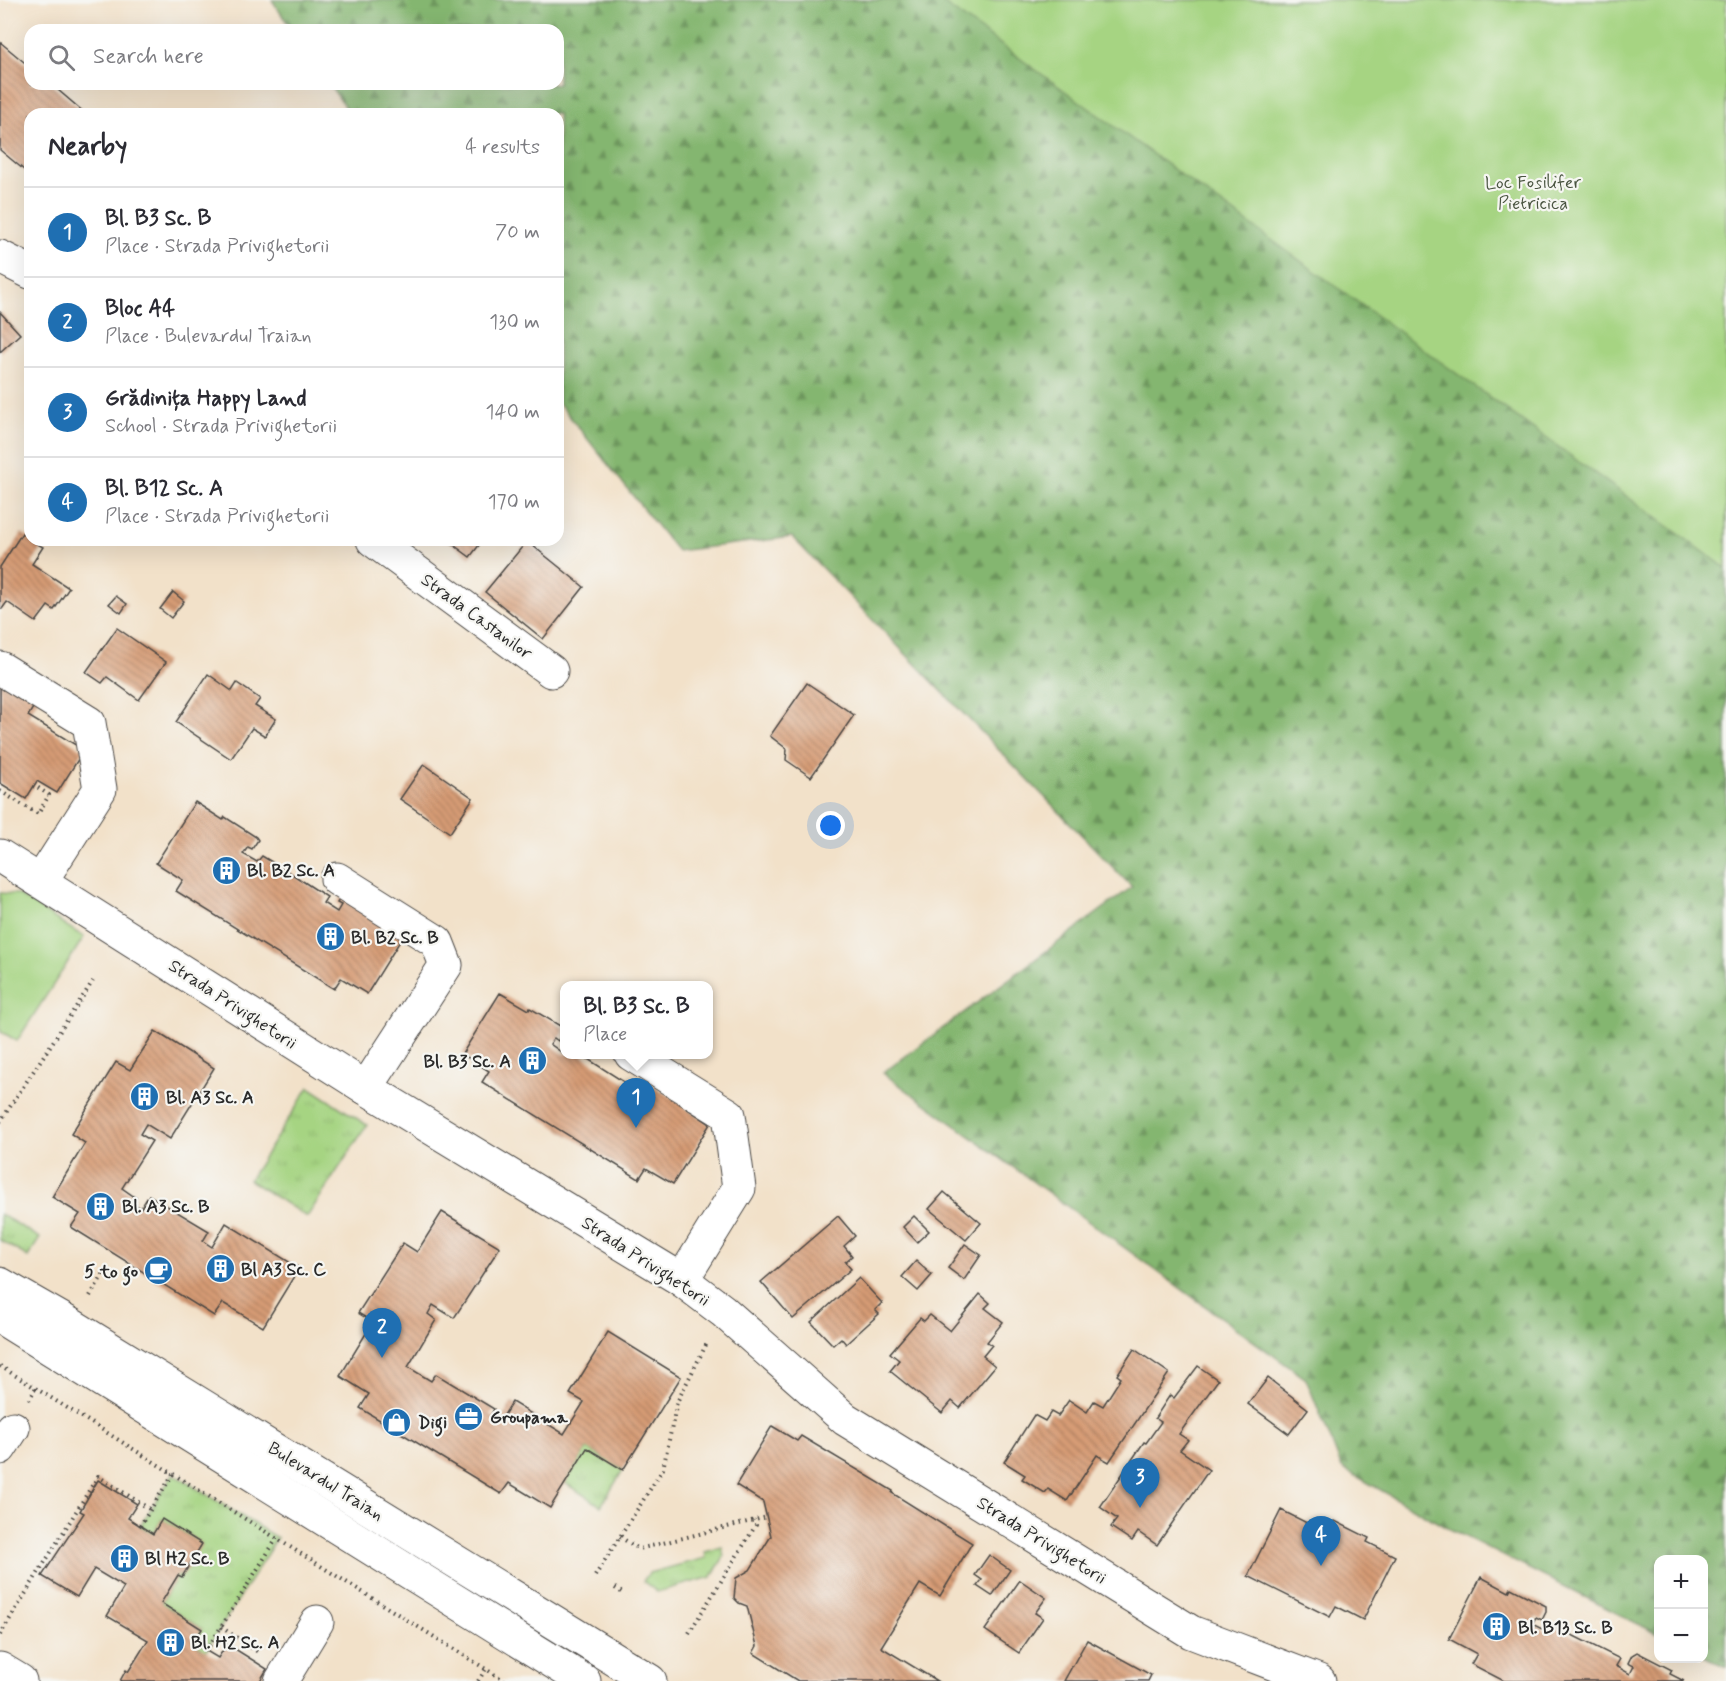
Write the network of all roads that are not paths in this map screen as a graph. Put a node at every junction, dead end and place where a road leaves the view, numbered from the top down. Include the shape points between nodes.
1 (0, 257) edge
2 (24, 269) edge
3 (382, 546) edge
4 (0, 668) edge
5 (551, 671) dead end
6 (0, 856) edge
7 (337, 879) dead end
8 (41, 881) junction
9 (639, 1059) edge
10 (366, 1088) junction
11 (682, 1280) junction
12 (0, 1284) edge
13 (0, 1317) edge
14 (317, 1622) dead end
15 (0, 1669) edge
16 (284, 1676) edge
17 (20, 1681) edge
18 (584, 1681) edge
19 (650, 1681) edge
20 (1319, 1681) edge

1 - 2 street
3 - 5 street, Strada Castanilor
4 - 8 street via 89,723 100,789
6 - 8 street, Strada Privighetorii
7 - 10 street via 437,942 446,965
8 - 10 street, Strada Privighetorii
9 - 11 street via 729,1115 738,1188
10 - 11 street, Strada Privighetorii
11 - 20 street, Strada Privighetorii via 723,1311 845,1419 1191,1632
12 - 19 street, Bulevardul Traian
13 - 18 street, Bulevardul Traian
14 - 16 street
15 - 17 street

